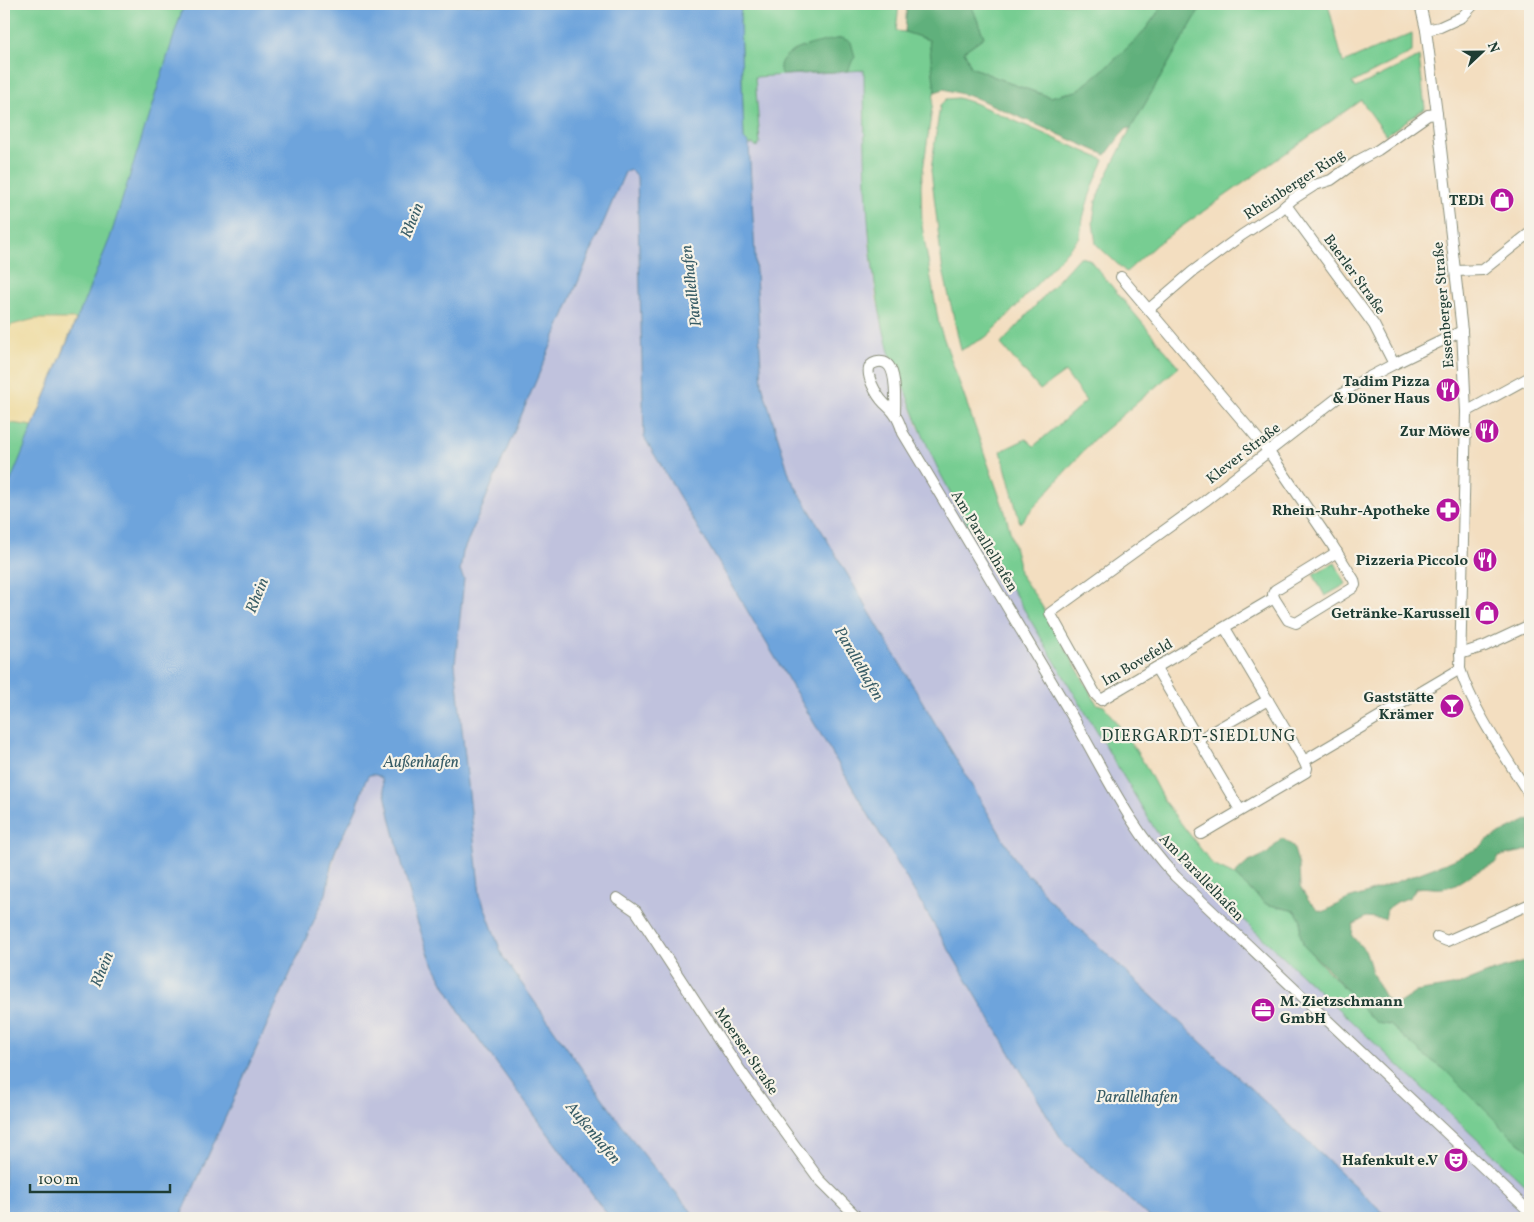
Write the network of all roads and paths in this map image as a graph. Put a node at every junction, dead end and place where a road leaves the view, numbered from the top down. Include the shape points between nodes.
1 (1420, 4) edge
2 (1474, 4) edge
3 (1426, 30) junction
4 (1437, 114) junction
5 (1286, 204) junction
6 (1530, 233) edge
7 (1456, 271) junction
8 (1121, 277) dead end
9 (1149, 309) junction
10 (1462, 331) junction
11 (1394, 364) junction
12 (1530, 377) edge
13 (1466, 412) junction
14 (895, 415) junction
15 (1269, 452) junction
16 (1337, 552) junction
17 (1274, 598) junction
18 (1050, 613) joint
19 (1530, 625) edge
20 (1225, 628) junction
21 (1460, 654) junction
22 (1156, 668) junction
23 (1460, 669) junction
24 (1268, 700) junction
25 (1198, 740) junction
26 (1304, 761) junction
27 (1530, 796) edge
28 (1240, 810) junction
29 (1201, 834) dead end
30 (617, 898) dead end
31 (1530, 904) edge
32 (1437, 937) dead end
33 (1530, 1212) edge
34 (858, 1218) edge

1 - 3 street, Essenberger Straße
2 - 3 street via 1462,17
3 - 4 street, Essenberger Straße
4 - 5 street, Rheinberger Ring via 1428,115 1331,180 1314,185
4 - 7 street, Essenberger Straße
5 - 9 street, Rheinberger Ring via 1192,272
5 - 11 street, Baerler Straße via 1374,326
6 - 7 street via 1483,270
7 - 10 street, Essenberger Straße
8 - 9 street
9 - 15 street
10 - 11 street, Klever Straße
10 - 13 street, Essenberger Straße
11 - 15 street, Klever Straße via 1354,385
12 - 13 street
13 - 21 street, Essenberger Straße
14 - 14 street, Am Parallelhafen via 893,371 886,362 880,361 870,366 868,375 883,402
14 - 33 street, Am Parallelhafen via 1142,836 1161,861
15 - 16 street
15 - 18 street, Klever Straße
16 - 17 street, Im Bovefeld via 1275,590
16 - 17 street via 1354,580 1353,588 1296,623 1288,620
17 - 20 street, Im Bovefeld
18 - 22 street, Im Bovefeld via 1101,700
19 - 21 street
20 - 22 street, Im Bovefeld
20 - 24 street
21 - 23 street, Essenberger Straße
22 - 25 street
23 - 26 street
23 - 27 street, Essenberger Straße via 1464,684
24 - 25 street
24 - 26 street
25 - 28 street
26 - 28 street via 1306,772
28 - 29 street
30 - 34 street, Moerser Straße via 636,910 740,1070 819,1180
31 - 32 street via 1447,941

